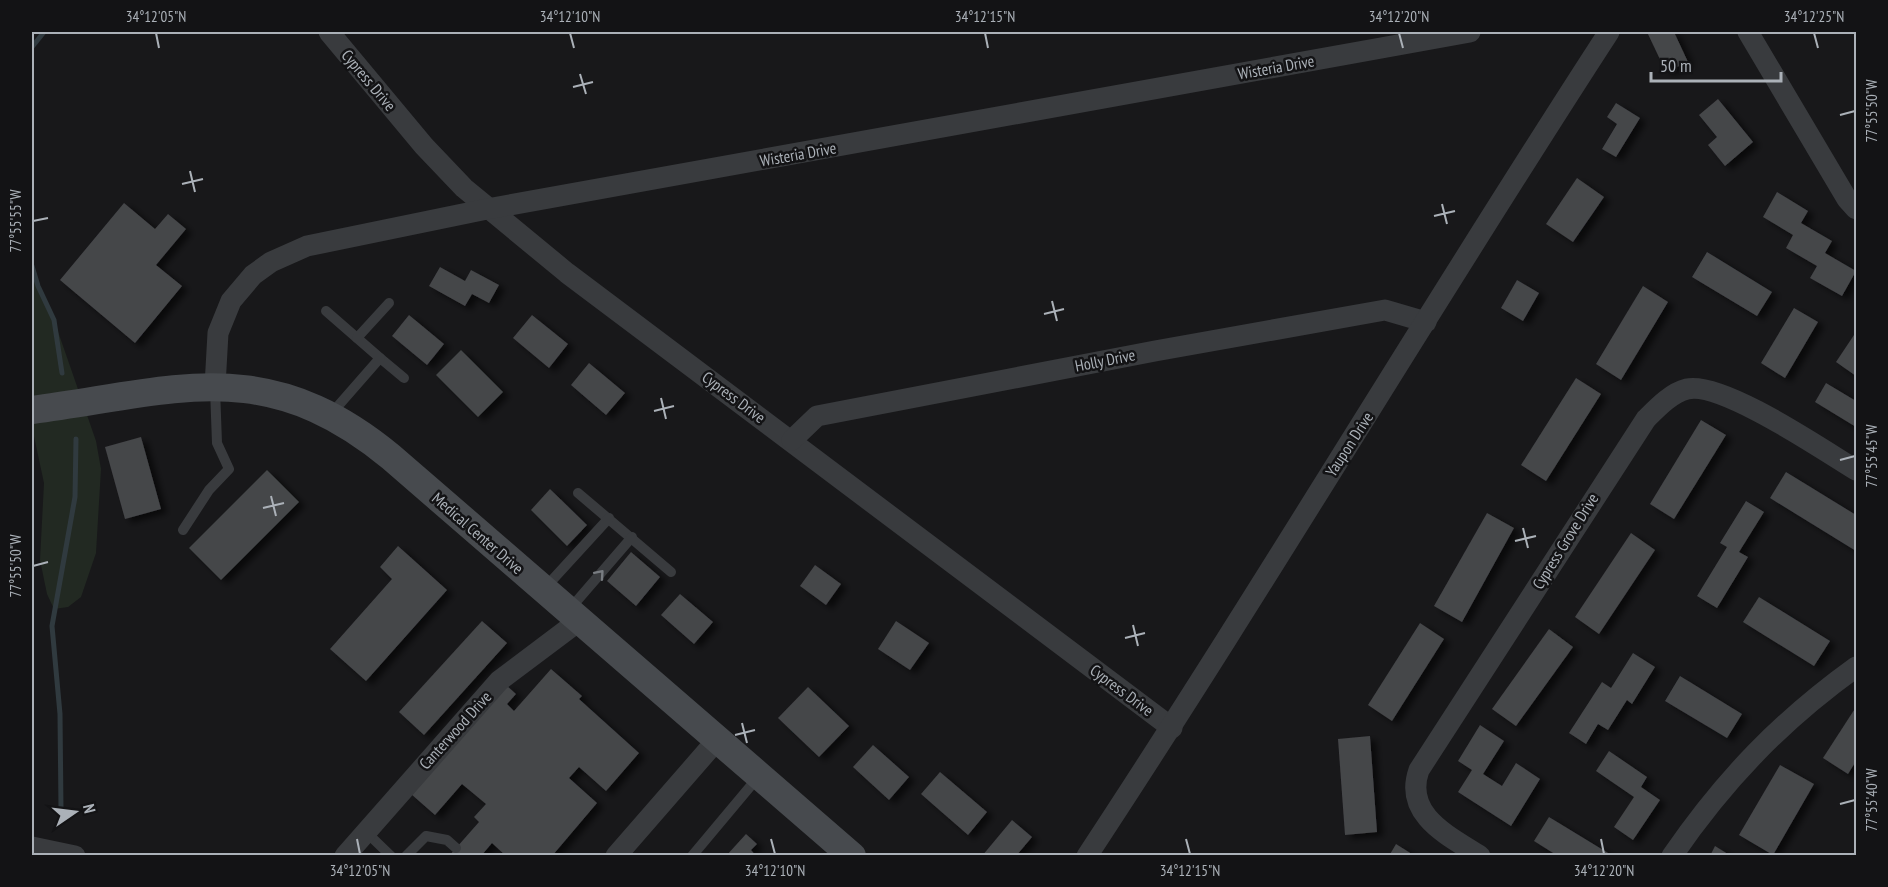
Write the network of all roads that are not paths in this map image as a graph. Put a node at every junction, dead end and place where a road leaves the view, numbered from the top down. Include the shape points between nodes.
1 (328, 32) edge
2 (1470, 32) edge
3 (1609, 32) edge
4 (1748, 32) edge
5 (488, 208) junction
6 (1857, 209) edge
7 (389, 303) dead end
8 (326, 311) dead end
9 (1426, 322) junction
10 (357, 338) junction
11 (380, 358) junction
12 (404, 378) dead end
13 (215, 386) junction
14 (32, 410) edge
15 (330, 414) junction
16 (792, 440) junction
17 (1857, 470) edge
18 (578, 493) dead end
19 (609, 518) junction
20 (183, 530) dead end
21 (632, 537) junction
22 (671, 572) dead end
23 (544, 589) junction
24 (574, 615) junction
25 (1857, 667) edge
26 (1172, 728) junction
27 (717, 740) junction
28 (759, 776) junction
29 (365, 831) junction
30 (32, 847) edge
31 (456, 848) dead end
32 (75, 855) edge
33 (345, 855) edge
34 (391, 855) edge
35 (406, 855) edge
36 (618, 855) edge
37 (692, 855) edge
38 (852, 855) edge
39 (1087, 855) edge
40 (1480, 855) edge
41 (1672, 855) edge

1 - 5 street, Cypress Drive via 424,146
2 - 5 street, Wisteria Drive
3 - 9 street, Yaupon Drive
4 - 6 street via 1847,199
5 - 13 street, Wisteria Drive via 323,242 272,262 242,286 223,317 216,349
5 - 16 street, Cypress Drive via 567,273
7 - 10 lane
8 - 10 lane
9 - 16 street, Holly Drive via 1385,310 1143,353 818,416
9 - 26 street, Yaupon Drive
10 - 11 lane
11 - 12 lane
11 - 15 lane
13 - 14 street, Medical Center Drive via 174,388
13 - 15 street, Medical Center Drive via 286,396
13 - 20 lane via 217,443 229,469 209,490
15 - 23 street, Medical Center Drive via 382,449
16 - 26 street, Cypress Drive
17 - 40 street, Cypress Grove Drive via 1714,391 1687,389 1660,404 1603,482 1416,779 1417,800 1428,820
18 - 19 lane
19 - 21 lane
19 - 23 lane
21 - 22 lane
24 -> 21 lane
23 - 24 street, Medical Center Drive
24 - 27 street, Medical Center Drive
24 - 29 street, Canterwood Drive via 499,681
25 - 41 street via 1819,694 1771,737 1707,806
26 - 39 street, Yaupon Drive
27 - 28 street, Medical Center Drive
27 - 36 street
28 - 37 lane
28 - 38 street, Medical Center Drive
29 - 33 street, Canterwood Drive
29 - 34 lane
30 - 32 street
31 - 35 lane via 447,840 426,836

